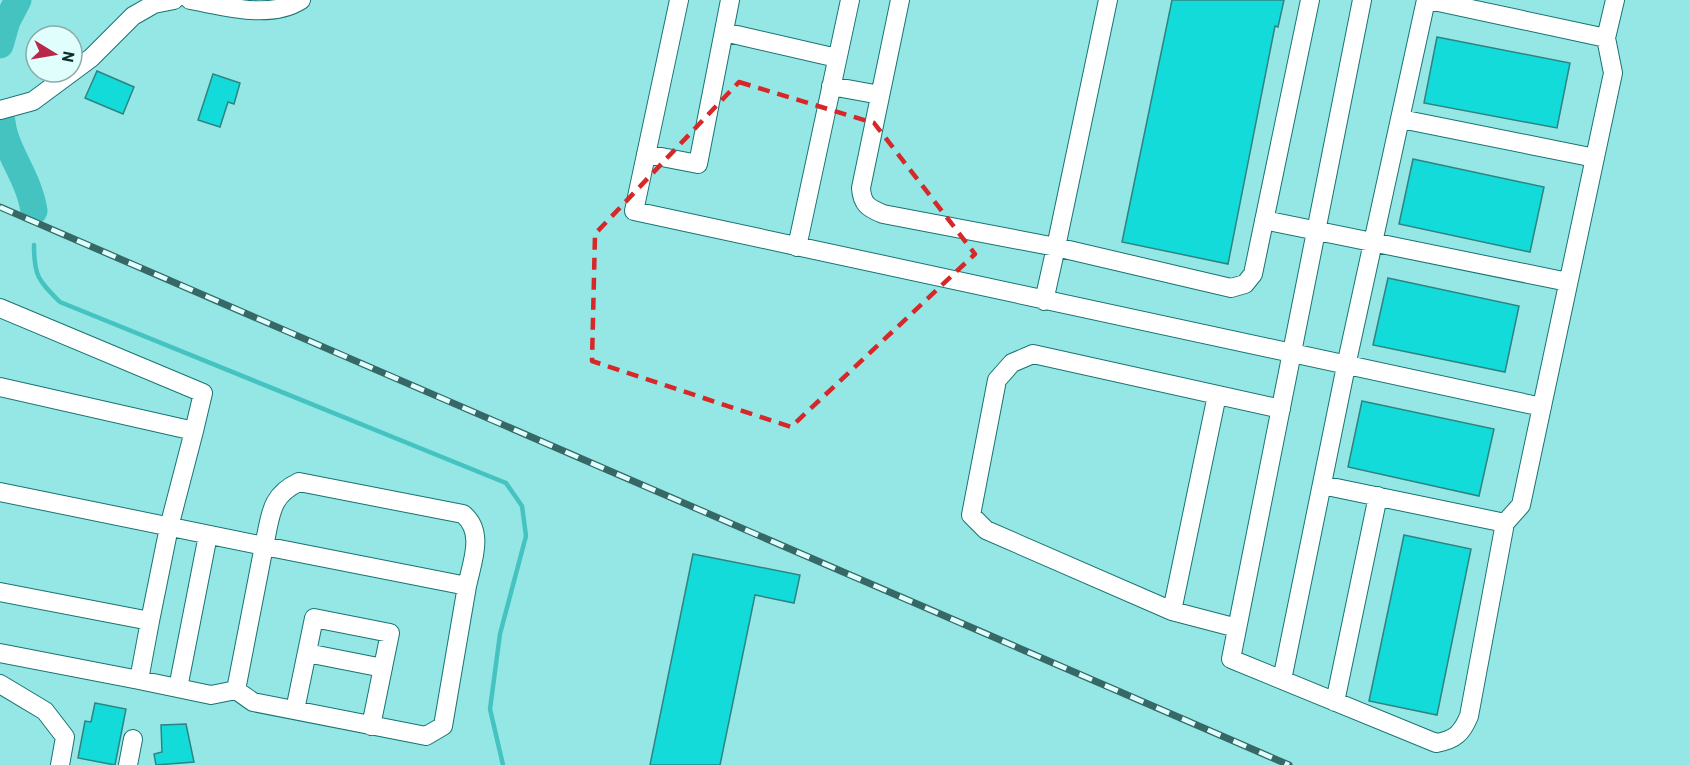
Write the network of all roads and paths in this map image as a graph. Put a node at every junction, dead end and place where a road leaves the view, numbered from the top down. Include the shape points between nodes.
1 (174, 0) edge
2 (190, 0) edge
3 (301, 0) edge
4 (679, 0) edge
5 (730, 0) edge
6 (850, 0) edge
7 (900, 0) edge
8 (1108, 0) edge
9 (1310, 0) edge
10 (1362, 0) edge
11 (1427, 0) edge
12 (1615, 0) edge
13 (137, 8) edge
14 (724, 32) junction
15 (1606, 38) junction
16 (837, 58) junction
17 (831, 86) junction
18 (880, 95) junction
19 (0, 110) edge
20 (1401, 119) junction
21 (646, 154) junction
22 (1595, 158) junction
23 (1264, 220) junction
24 (1316, 230) junction
25 (1374, 242) junction
26 (797, 247) junction
27 (1056, 247) junction
28 (1568, 282) junction
29 (1044, 301) junction
30 (0, 308) edge
31 (1292, 355) junction
32 (1346, 366) junction
33 (0, 387) edge
34 (1217, 395) junction
35 (1542, 407) junction
36 (1281, 410) junction
37 (194, 431) junction
38 (1322, 485) junction
39 (0, 492) edge
40 (1378, 496) junction
41 (1505, 523) junction
42 (169, 527) junction
43 (208, 535) junction
44 (264, 546) junction
45 (467, 586) junction
46 (0, 592) edge
47 (1172, 611) junction
48 (150, 621) junction
49 (1237, 628) junction
50 (0, 653) edge
51 (307, 653) junction
52 (382, 668) junction
53 (139, 680) junction
54 (1282, 680) junction
55 (0, 684) edge
56 (178, 688) junction
57 (236, 690) junction
58 (1335, 702) junction
59 (296, 710) junction
60 (371, 726) junction
61 (133, 739) dead end
62 (60, 765) edge
63 (128, 765) edge

1 - 13 street
2 - 3 street via 263,10 286,9
4 - 21 street
5 - 14 street
6 - 16 street
7 - 18 street
8 - 27 street
9 - 23 street
10 - 24 street
11 - 15 street
11 - 20 street
12 - 15 street
13 - 19 street via 91,57 57,84 33,101
14 - 16 street
14 - 21 street via 698,164
15 - 22 street via 1612,73
16 - 17 street
17 - 18 street
17 - 26 street
18 - 27 street via 861,188 862,201 870,209
20 - 22 street
20 - 25 street
21 - 26 street via 634,211
22 - 28 street
23 - 24 street
23 - 27 street via 1253,274 1245,284 1231,288
24 - 25 street
24 - 31 street
25 - 28 street
25 - 32 street
26 - 29 street
27 - 29 street
28 - 35 street
29 - 31 street
30 - 37 street via 203,393
31 - 32 street
31 - 36 street
32 - 35 street
32 - 38 street
33 - 37 street
34 - 36 street
34 - 47 street
34 - 47 street via 1033,354 1012,363 996,380 971,515 986,530
35 - 41 street via 1521,505
36 - 49 street
37 - 42 street
38 - 40 street
38 - 54 street
39 - 42 street
40 - 41 street
40 - 58 street
41 - 58 street via 1463,731 1450,741 1436,743
42 - 43 street
42 - 48 street
43 - 44 street
43 - 56 street
44 - 45 street
44 - 45 street via 274,500 284,489 299,482 463,514 472,522 477,535
44 - 57 street
45 - 60 street via 443,726 426,736
46 - 48 street
47 - 49 street
48 - 53 street
49 - 54 street via 1231,659
50 - 53 street
51 - 52 street
51 - 52 street via 314,618 390,633
51 - 59 street
52 - 60 street
53 - 56 street
54 - 58 street
55 - 62 street via 45,711 65,738
56 - 57 street via 211,695
57 - 59 street via 253,702
59 - 60 street
61 - 63 street

